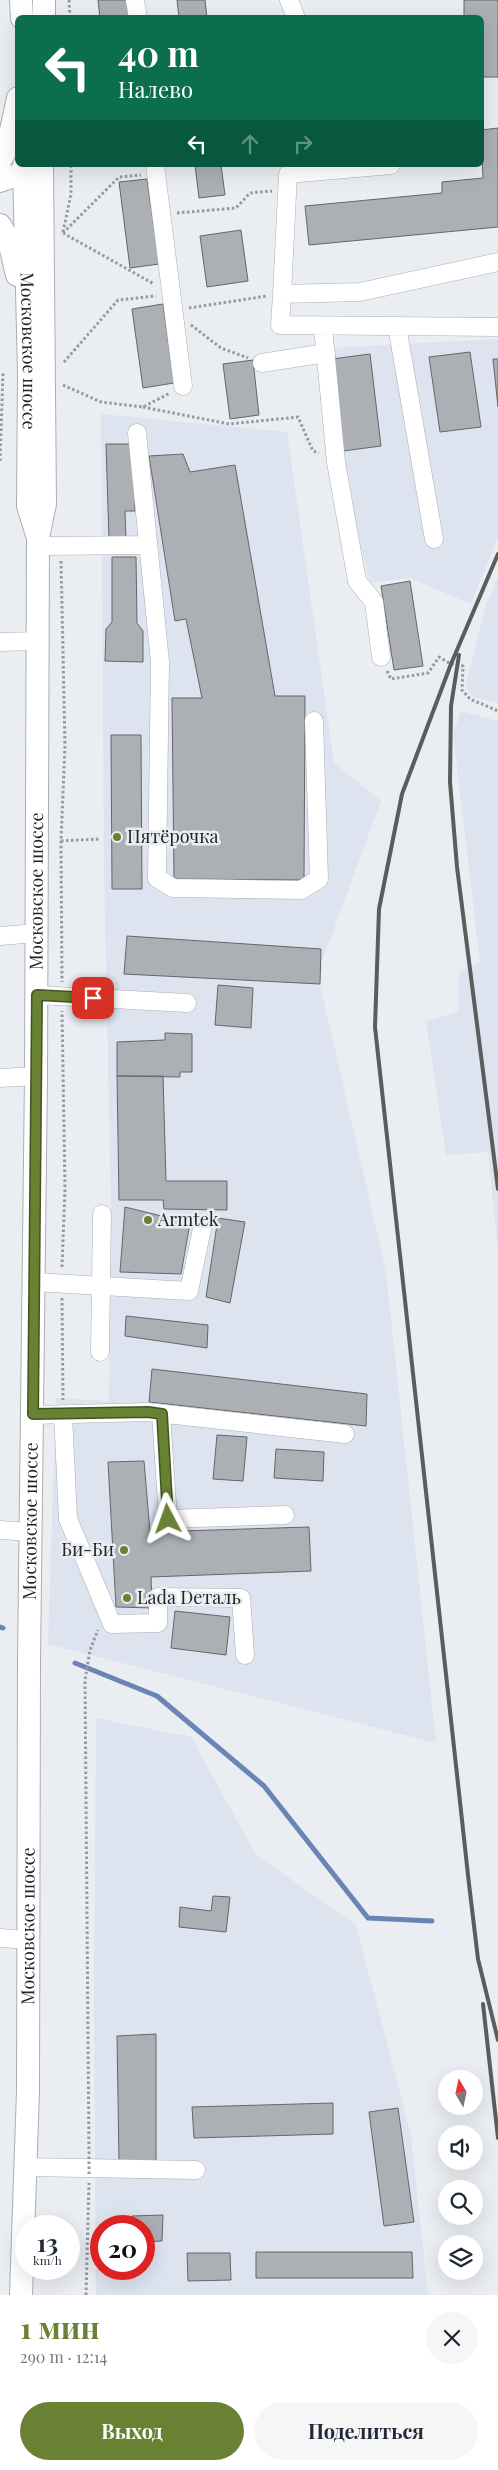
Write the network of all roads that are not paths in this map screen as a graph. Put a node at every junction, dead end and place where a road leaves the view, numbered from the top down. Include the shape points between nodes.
1 (21, 0) edge
2 (44, 0) edge
3 (135, 0) edge
4 (289, 0) edge
5 (300, 0) edge
6 (22, 15) edge
7 (44, 15) edge
8 (138, 15) edge
9 (295, 15) edge
10 (300, 15) edge
11 (15, 112) edge
12 (0, 161) edge
13 (29, 167) edge
14 (31, 167) edge
15 (31, 167) edge
16 (368, 167) edge
17 (156, 169) edge
18 (0, 181) edge
19 (0, 224) edge
20 (498, 262) edge
21 (282, 294) junction
22 (27, 317) junction
23 (397, 326) junction
24 (323, 327) junction
25 (498, 327) edge
26 (326, 353) junction
27 (262, 363) road end
28 (183, 386) road end
29 (137, 433) dead end
30 (434, 539) dead end
31 (41, 541) junction
32 (148, 545) junction
33 (38, 641) junction
34 (0, 642) edge
35 (381, 657) road end
36 (314, 721) dead end
37 (37, 933) junction
38 (0, 936) edge
39 (37, 995) junction
40 (187, 1003) dead end
41 (36, 1076) junction
42 (0, 1078) edge
43 (102, 1214) dead end
44 (202, 1229) dead end
45 (34, 1282) junction
46 (101, 1285) junction
47 (100, 1352) dead end
48 (33, 1414) junction
49 (63, 1414) junction
50 (162, 1414) junction
51 (345, 1434) dead end
52 (285, 1515) dead end
53 (0, 1530) edge
54 (31, 1532) junction
55 (245, 1655) dead end
56 (0, 1938) edge
57 (29, 1940) junction
58 (25, 2167) junction
59 (196, 2170) dead end
60 (21, 2295) edge

1 - 6 main road
2 - 7 main road
3 - 8 lane
4 - 9 lane
5 - 10 lane
11 - 12 main road via 7,149
13 - 18 main road
14 - 22 main road, Московское шоссе
15 - 31 main road, Московское шоссе via 45,504
16 - 21 lane via 288,174
17 - 28 lane
19 - 22 main road via 9,241
20 - 21 lane via 360,292
21 - 24 lane via 280,325
22 - 31 main road, Московское шоссе via 28,506
23 - 24 lane
23 - 25 lane
23 - 30 lane
24 - 26 lane
26 - 27 lane
26 - 35 lane via 336,462 357,581 374,602
29 - 32 lane
31 - 32 lane
31 - 33 main road, Московское шоссе
32 - 36 lane via 160,662 157,878 173,888 301,890 319,879
33 - 34 lane
33 - 37 main road, Московское шоссе
37 - 38 lane
37 - 39 main road, Московское шоссе
39 - 40 lane
39 - 41 main road, Московское шоссе
41 - 42 lane
41 - 45 main road, Московское шоссе
43 - 46 lane
44 - 46 lane via 189,1291
45 - 46 lane
45 - 48 main road, Московское шоссе
46 - 47 lane
48 - 49 lane
48 - 54 main road, Московское шоссе
49 - 50 lane
49 - 55 lane via 68,1519 112,1624 158,1624 158,1597 241,1598
50 - 51 lane
50 - 52 lane via 168,1519
53 - 54 lane
54 - 57 main road, Московское шоссе
56 - 57 lane
57 - 58 main road, Московское шоссе
58 - 59 lane
58 - 60 main road, Московское шоссе

